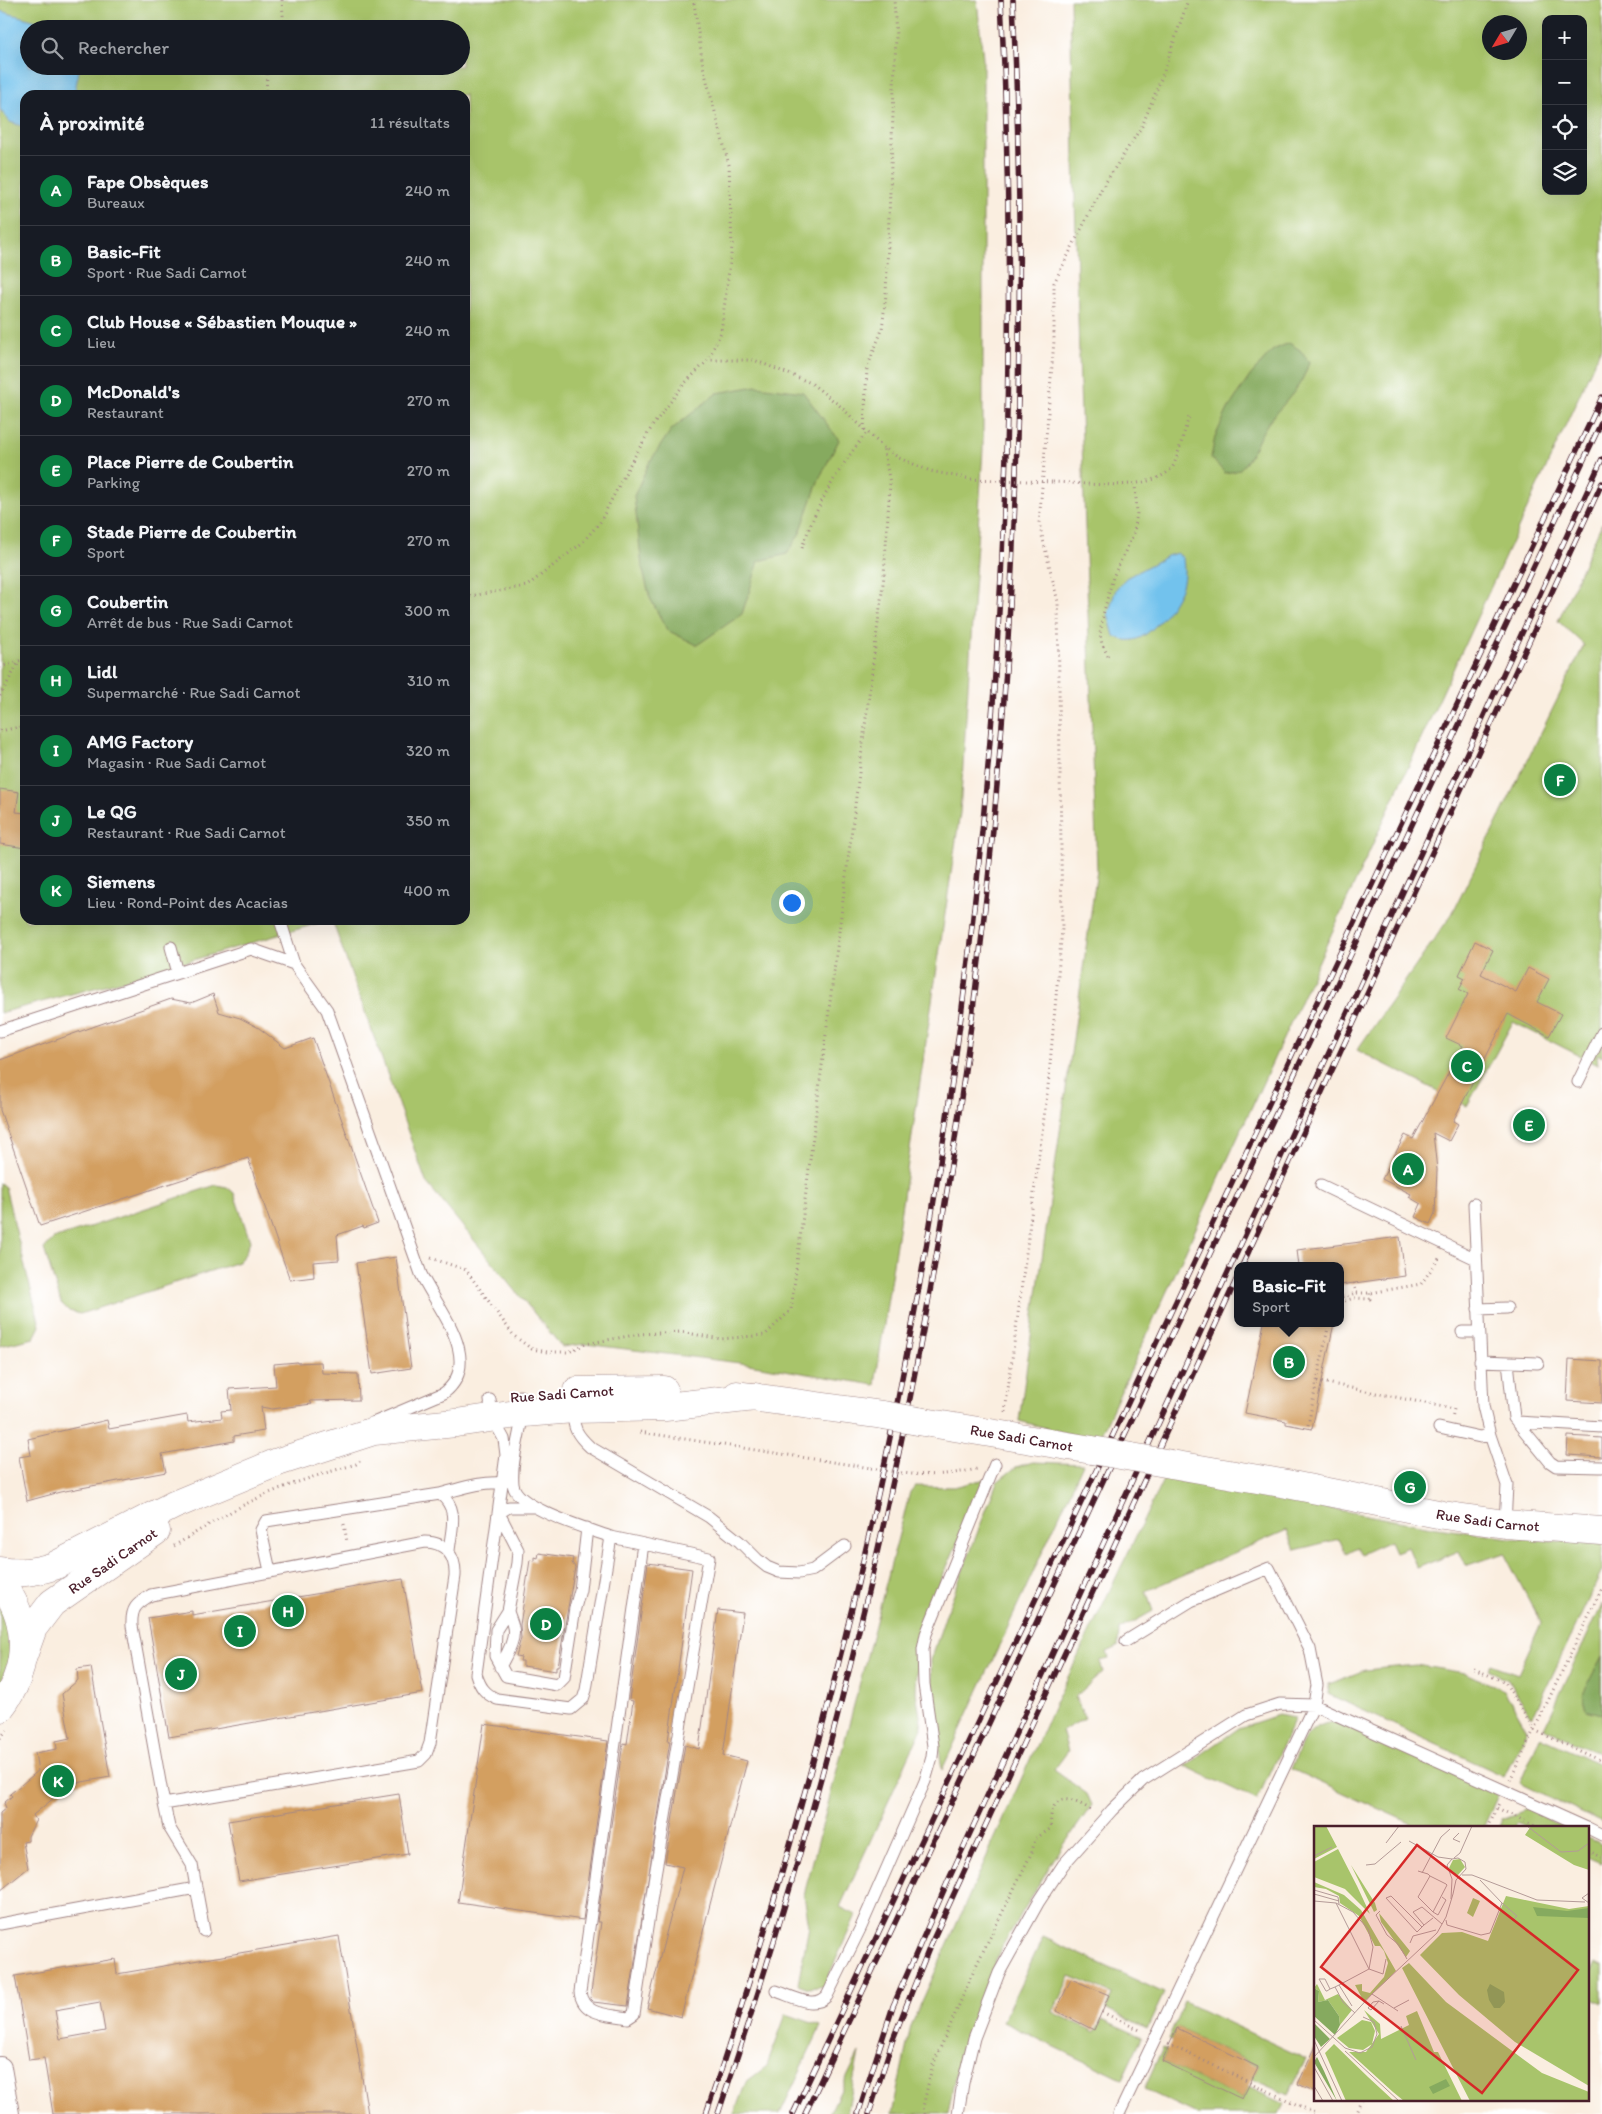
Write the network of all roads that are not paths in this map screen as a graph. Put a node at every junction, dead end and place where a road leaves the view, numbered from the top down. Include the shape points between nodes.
1 (282, 925) edge
2 (171, 947) dead end
3 (294, 964) junction
4 (178, 973) junction
5 (0, 1031) edge
6 (1602, 1033) edge
7 (1578, 1082) dead end
8 (1321, 1185) dead end
9 (1474, 1204) dead end
10 (1476, 1259) junction
11 (1478, 1308) junction
12 (1507, 1308) dead end
13 (1462, 1332) dead end
14 (1479, 1332) junction
15 (1480, 1361) junction
16 (1508, 1362) junction
17 (1538, 1363) dead end
18 (755, 1397) junction
19 (520, 1405) junction
20 (491, 1408) junction
21 (574, 1409) junction
22 (1517, 1422) junction
23 (1602, 1427) edge
24 (1439, 1428) dead end
25 (363, 1434) junction
26 (1490, 1435) junction
27 (995, 1464) road end
28 (1602, 1467) edge
29 (503, 1483) junction
30 (224, 1485) junction
31 (440, 1494) junction
32 (534, 1507) junction
33 (499, 1513) junction
34 (1602, 1513) edge
35 (1506, 1515) junction
36 (587, 1528) junction
37 (1602, 1531) edge
38 (611, 1537) junction
39 (643, 1544) junction
40 (845, 1546) dead end
41 (449, 1551) junction
42 (0, 1571) edge
43 (270, 1571) junction
44 (0, 1582) edge
45 (508, 1610) junction
46 (1126, 1641) dead end
47 (23, 1656) junction
48 (500, 1667) junction
49 (1314, 1705) junction
50 (0, 1708) edge
51 (164, 1804) junction
52 (1584, 1826) edge
53 (1590, 1829) edge
54 (1602, 1835) edge
55 (196, 1888) junction
56 (0, 1924) edge
57 (204, 1931) dead end
58 (776, 1991) dead end
59 (0, 2068) edge
60 (8, 2114) edge
61 (958, 2114) edge
62 (1119, 2114) edge

1 - 3 lane
2 - 4 lane
3 - 4 lane via 251,949
3 - 25 lane via 327,1010 414,1253 429,1291 460,1350 457,1378 452,1387 388,1415
4 - 5 lane
6 - 7 lane
8 - 10 lane
9 - 10 lane
10 - 11 lane
11 - 12 lane
11 - 14 lane
13 - 14 lane
14 - 15 lane
15 - 16 lane
15 - 26 lane via 1483,1406
16 - 17 lane
16 - 22 lane via 1512,1414
18 - 19 main road, Rue Sadi Carnot via 710,1391 590,1390
18 - 21 main road, Rue Sadi Carnot via 675,1406
18 - 35 main road, Rue Sadi Carnot, bridge via 918,1420 1287,1484
19 - 20 main road, Rue Sadi Carnot
19 - 21 main road, Rue Sadi Carnot
19 - 32 lane via 522,1422 515,1446 512,1483 522,1499
20 - 25 main road, Rue Sadi Carnot via 456,1423
20 - 29 lane via 505,1446
21 - 40 lane via 572,1422 588,1445 709,1517 767,1567 790,1574 813,1570
22 - 23 lane
22 - 28 lane via 1556,1466
24 - 26 lane via 1480,1437
25 - 30 main road, Rue Sadi Carnot via 278,1462
26 - 35 lane via 1507,1486
27 - 58 lane via 930,1620 923,1649 924,1684 933,1746 925,1781 827,1996 810,2003
29 - 31 lane via 470,1486
29 - 33 lane
30 - 42 main road, Rue Sadi Carnot via 159,1512 54,1566 37,1572
30 - 47 main road, Rue Sadi Carnot via 52,1603 33,1628
31 - 41 lane via 453,1511
31 - 43 lane via 266,1521 261,1530
32 - 33 lane via 509,1507
32 - 36 lane
33 - 38 lane via 476,1674 482,1689 497,1700 571,1709 583,1700
33 - 45 lane via 518,1550
34 - 35 main road, Rue Sadi Carnot
35 - 37 main road, Rue Sadi Carnot
36 - 38 lane
36 - 48 lane via 564,1678 557,1685 512,1678 506,1676
38 - 39 lane
39 - 39 lane via 709,1558 634,2014 628,2018 591,2011 581,2000 580,1992
41 - 43 lane via 434,1542 425,1542
41 - 51 lane via 456,1566 455,1576 430,1743 419,1761
43 - 51 lane via 151,1595 142,1600 131,1614
44 - 47 main road via 20,1617
45 - 48 lane via 514,1635
45 - 48 lane via 496,1630 494,1650
46 - 49 lane via 1191,1601 1269,1568 1310,1649 1317,1685
47 - 50 main road via 15,1684
49 - 52 lane
49 - 61 lane via 1280,1704 1246,1715 1143,1780 1063,1865 999,1973 974,2038
49 - 62 lane
51 - 55 lane via 169,1828 192,1865
53 - 54 lane
55 - 56 lane
55 - 57 lane
59 - 60 street

